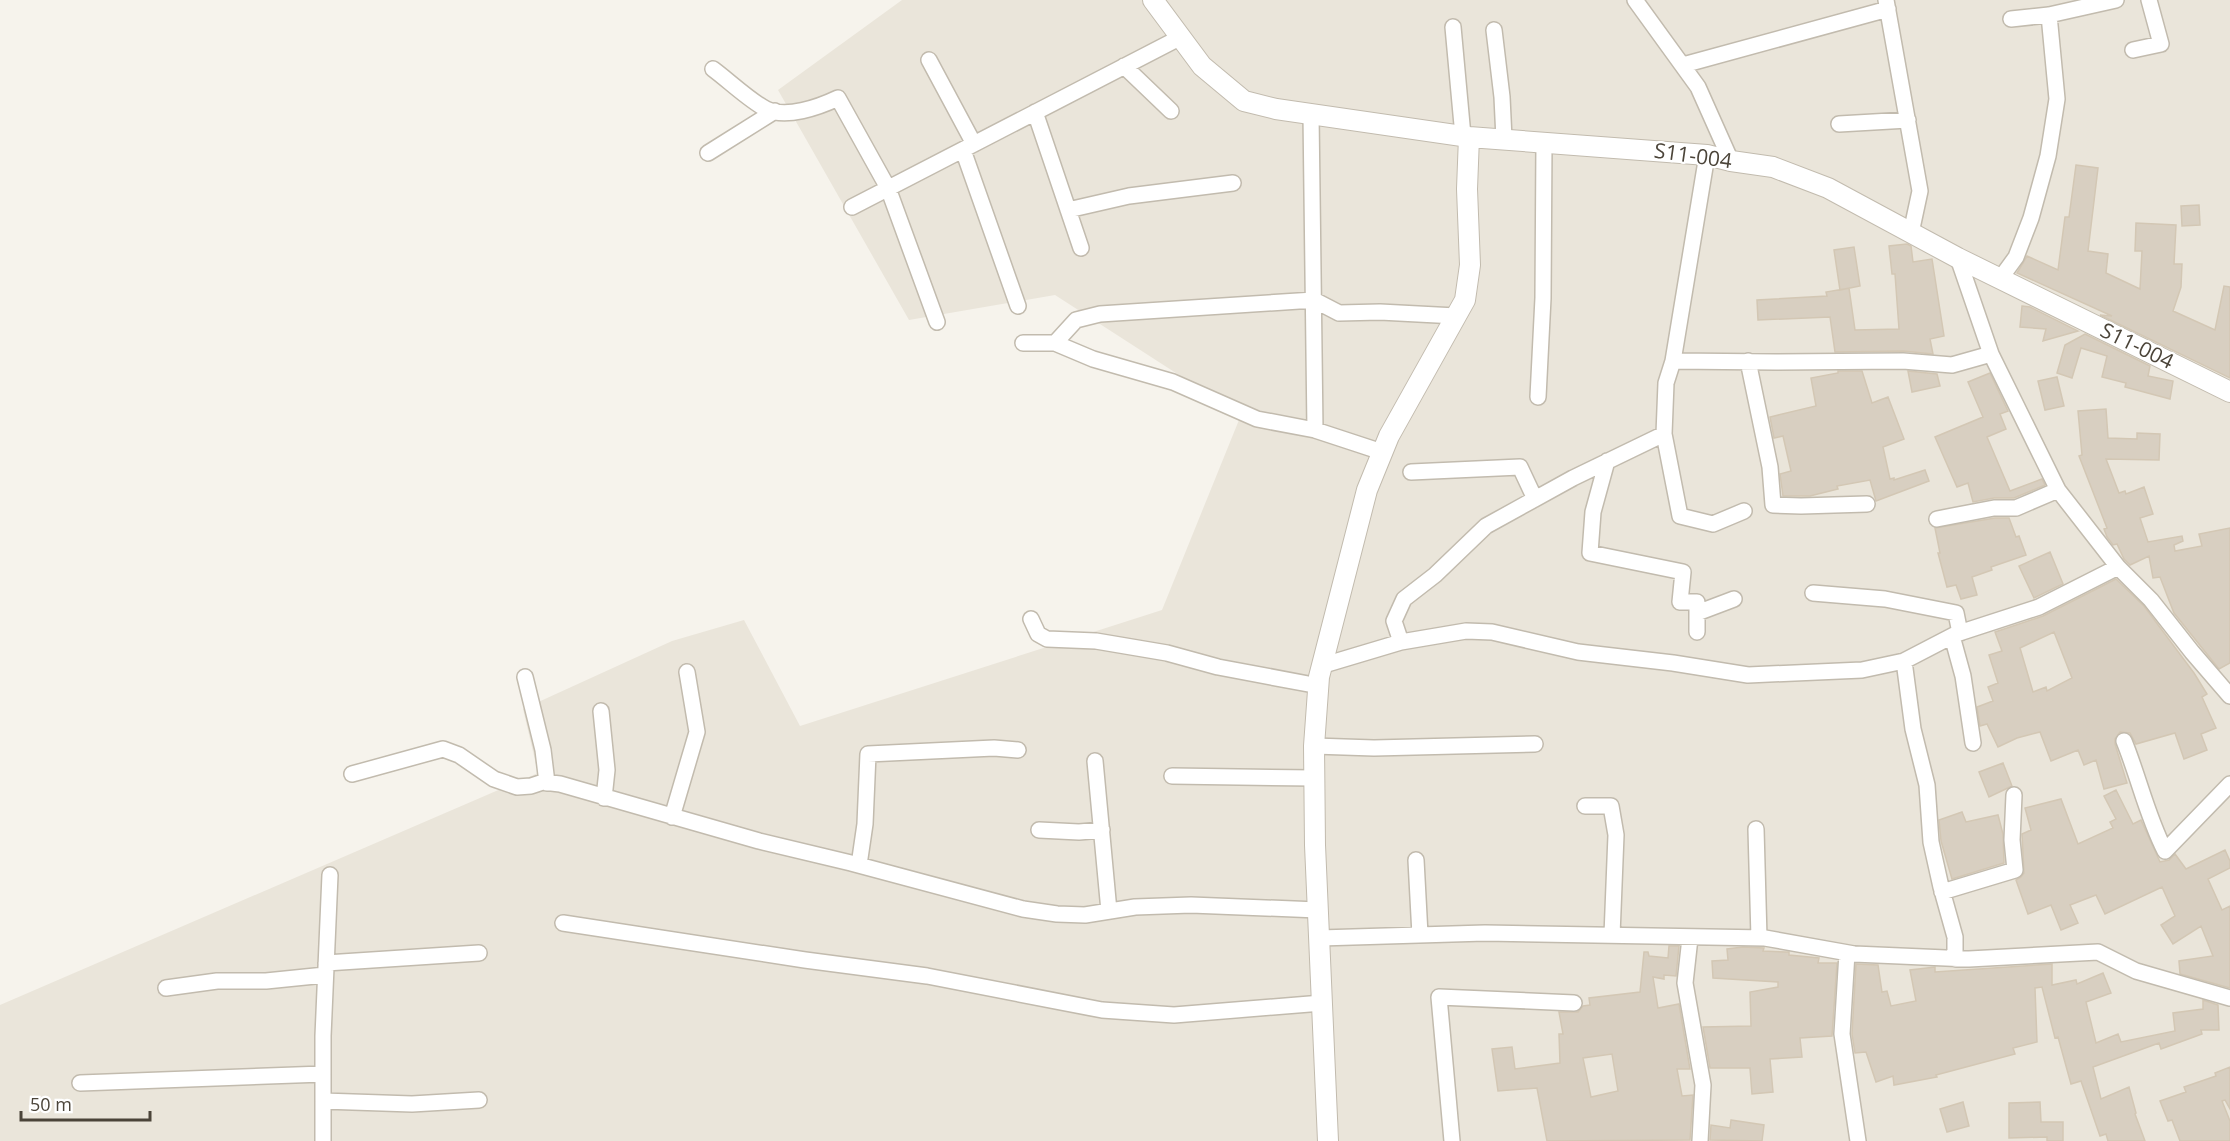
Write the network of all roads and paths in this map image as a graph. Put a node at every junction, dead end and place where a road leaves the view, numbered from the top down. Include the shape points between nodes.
1 (1153, 0) edge
2 (1635, 0) edge
3 (2116, 0) edge
4 (2149, 0) edge
5 (1887, 5) edge
6 (2049, 15) junction
7 (2011, 19) dead end
8 (1453, 27) dead end
9 (1494, 30) dead end
10 (1181, 37) junction
11 (2133, 50) dead end
12 (929, 60) dead end
13 (1683, 65) junction
14 (1124, 66) junction
15 (713, 69) dead end
16 (775, 111) junction
17 (1171, 111) dead end
18 (1035, 112) junction
19 (1311, 114) junction
20 (1908, 120) junction
21 (1839, 124) dead end
22 (1466, 136) junction
23 (1503, 139) junction
24 (1544, 141) junction
25 (969, 147) junction
26 (708, 153) dead end
27 (1707, 154) junction
28 (1731, 161) junction
29 (1233, 183) dead end
30 (888, 188) junction
31 (852, 207) dead end
32 (1068, 210) junction
33 (1911, 233) junction
34 (1081, 248) dead end
35 (1958, 258) junction
36 (2000, 279) junction
37 (1314, 300) junction
38 (1018, 306) dead end
39 (1456, 316) junction
40 (937, 322) dead end
41 (1023, 343) dead end
42 (1055, 343) junction
43 (1991, 354) junction
44 (1673, 361) junction
45 (1748, 361) junction
46 (2230, 392) edge
47 (1538, 397) dead end
48 (1315, 430) junction
49 (1664, 434) junction
50 (1382, 452) junction
51 (1607, 461) junction
52 (1411, 472) dead end
53 (2058, 490) junction
54 (1534, 499) junction
55 (1867, 504) dead end
56 (1744, 511) dead end
57 (1937, 519) dead end
58 (2118, 567) junction
59 (1813, 593) dead end
60 (1734, 599) dead end
61 (1697, 613) junction
62 (1031, 619) dead end
63 (1697, 632) dead end
64 (1956, 634) junction
65 (1401, 642) junction
66 (1904, 661) junction
67 (1324, 665) junction
68 (687, 672) dead end
69 (525, 677) dead end
70 (1318, 686) junction
71 (2230, 696) edge
72 (601, 711) dead end
73 (2124, 741) dead end
74 (1973, 743) dead end
75 (1535, 744) dead end
76 (1314, 746) junction
77 (1018, 750) dead end
78 (1095, 760) dead end
79 (352, 774) dead end
80 (1172, 776) dead end
81 (1314, 778) junction
82 (547, 783) junction
83 (2230, 784) edge
84 (2014, 795) dead end
85 (604, 798) junction
86 (1585, 806) dead end
87 (672, 817) junction
88 (1039, 830) dead end
89 (1102, 830) junction
90 (1756, 830) dead end
91 (1416, 860) dead end
92 (859, 865) junction
93 (330, 875) dead end
94 (1942, 892) junction
95 (1318, 910) junction
96 (1109, 911) junction
97 (563, 923) dead end
98 (1612, 934) junction
99 (1420, 935) junction
100 (1320, 938) junction
101 (1690, 938) junction
102 (1759, 938) junction
103 (479, 953) dead end
104 (1847, 953) junction
105 (1955, 959) junction
106 (326, 969) junction
107 (166, 988) dead end
108 (2230, 998) edge
109 (1322, 1002) junction
110 (1574, 1003) dead end
111 (323, 1074) junction
112 (80, 1083) dead end
113 (479, 1100) dead end
114 (323, 1101) junction
115 (323, 1141) edge
116 (1328, 1141) edge
117 (1452, 1141) edge
118 (1700, 1141) edge
119 (1858, 1141) edge

1 - 10 street, S11-004
2 - 13 street
3 - 6 street
4 - 11 street via 2161,44
5 - 13 street
5 - 20 street
6 - 7 street
6 - 36 street via 2057,99 2048,156 2016,257
8 - 22 street
9 - 23 street
10 - 14 street
10 - 19 street, S11-004 via 1202,66 1244,101
12 - 25 street
13 - 28 street via 1698,87
14 - 17 street
14 - 18 street
15 - 16 street via 766,110
16 - 26 street
16 - 30 street via 823,105 838,98
18 - 25 street
18 - 32 street
19 - 22 street, S11-004
19 - 37 street
20 - 21 street
20 - 33 street via 1920,191
22 - 23 street, S11-004
22 - 39 street via 1470,265 1465,300
23 - 24 street, S11-004
24 - 27 street, S11-004
24 - 47 street
25 - 30 street
25 - 38 street
27 - 28 street, S11-004
27 - 44 street
28 - 33 street, S11-004 via 1773,167 1828,188
29 - 32 street via 1129,196
30 - 31 street
30 - 40 street
32 - 34 street
33 - 35 street, S11-004
35 - 36 street, S11-004
35 - 43 street
36 - 46 street, S11-004
37 - 39 street via 1339,313
37 - 42 street via 1100,314 1076,320
37 - 48 street
39 - 50 street
41 - 42 street
42 - 48 street via 1093,359 1173,382 1257,419
43 - 45 street via 1952,365 1903,361
43 - 53 street
44 - 45 street
44 - 49 street via 1666,383
45 - 55 street via 1770,467 1773,505
48 - 50 street
49 - 51 street
49 - 56 street via 1680,516 1713,524
50 - 67 street via 1367,490
51 - 54 street
51 - 61 street via 1593,512 1590,553 1683,572 1680,602 1697,602
52 - 54 street via 1520,466
53 - 57 street via 2016,508 1994,508
53 - 58 street
54 - 65 street via 1486,526 1404,599 1394,621
58 - 64 street via 2039,607
58 - 71 street via 2151,600
59 - 64 street via 1885,599 1956,613
60 - 61 street
61 - 63 street
62 - 70 street via 1038,634 1047,639 1096,641 1167,653
64 - 66 street
64 - 74 street
65 - 66 street via 1466,631 1492,632 1578,652 1748,675 1862,670
65 - 67 street
66 - 94 street
67 - 70 street
68 - 87 street via 697,732
69 - 82 street
70 - 76 street
72 - 85 street via 607,770
73 - 83 street via 2165,851
75 - 76 street
76 - 81 street
77 - 92 street via 868,754
78 - 89 street
79 - 82 street via 443,749 459,754 494,779 517,787
80 - 81 street
81 - 95 street
82 - 85 street
84 - 94 street via 2015,870
85 - 87 street
86 - 98 street via 1611,806 1616,835
87 - 92 street
88 - 89 street
89 - 96 street
90 - 102 street
91 - 99 street
92 - 96 street via 1023,909 1085,915
93 - 106 street
94 - 105 street via 1955,937
95 - 96 street via 1191,905
95 - 100 street
97 - 109 street via 927,976 1102,1011 1174,1015
98 - 99 street
98 - 101 street
99 - 100 street
100 - 109 street
101 - 102 street
101 - 118 street via 1685,983 1703,1085
102 - 104 street
103 - 106 street
104 - 105 street
104 - 119 street via 1842,1034
105 - 108 street via 2098,952 2136,971
106 - 107 street via 266,981 217,981
106 - 111 street
109 - 116 street
110 - 117 street via 1439,997
111 - 112 street
111 - 114 street
113 - 114 street via 412,1104
114 - 115 street

